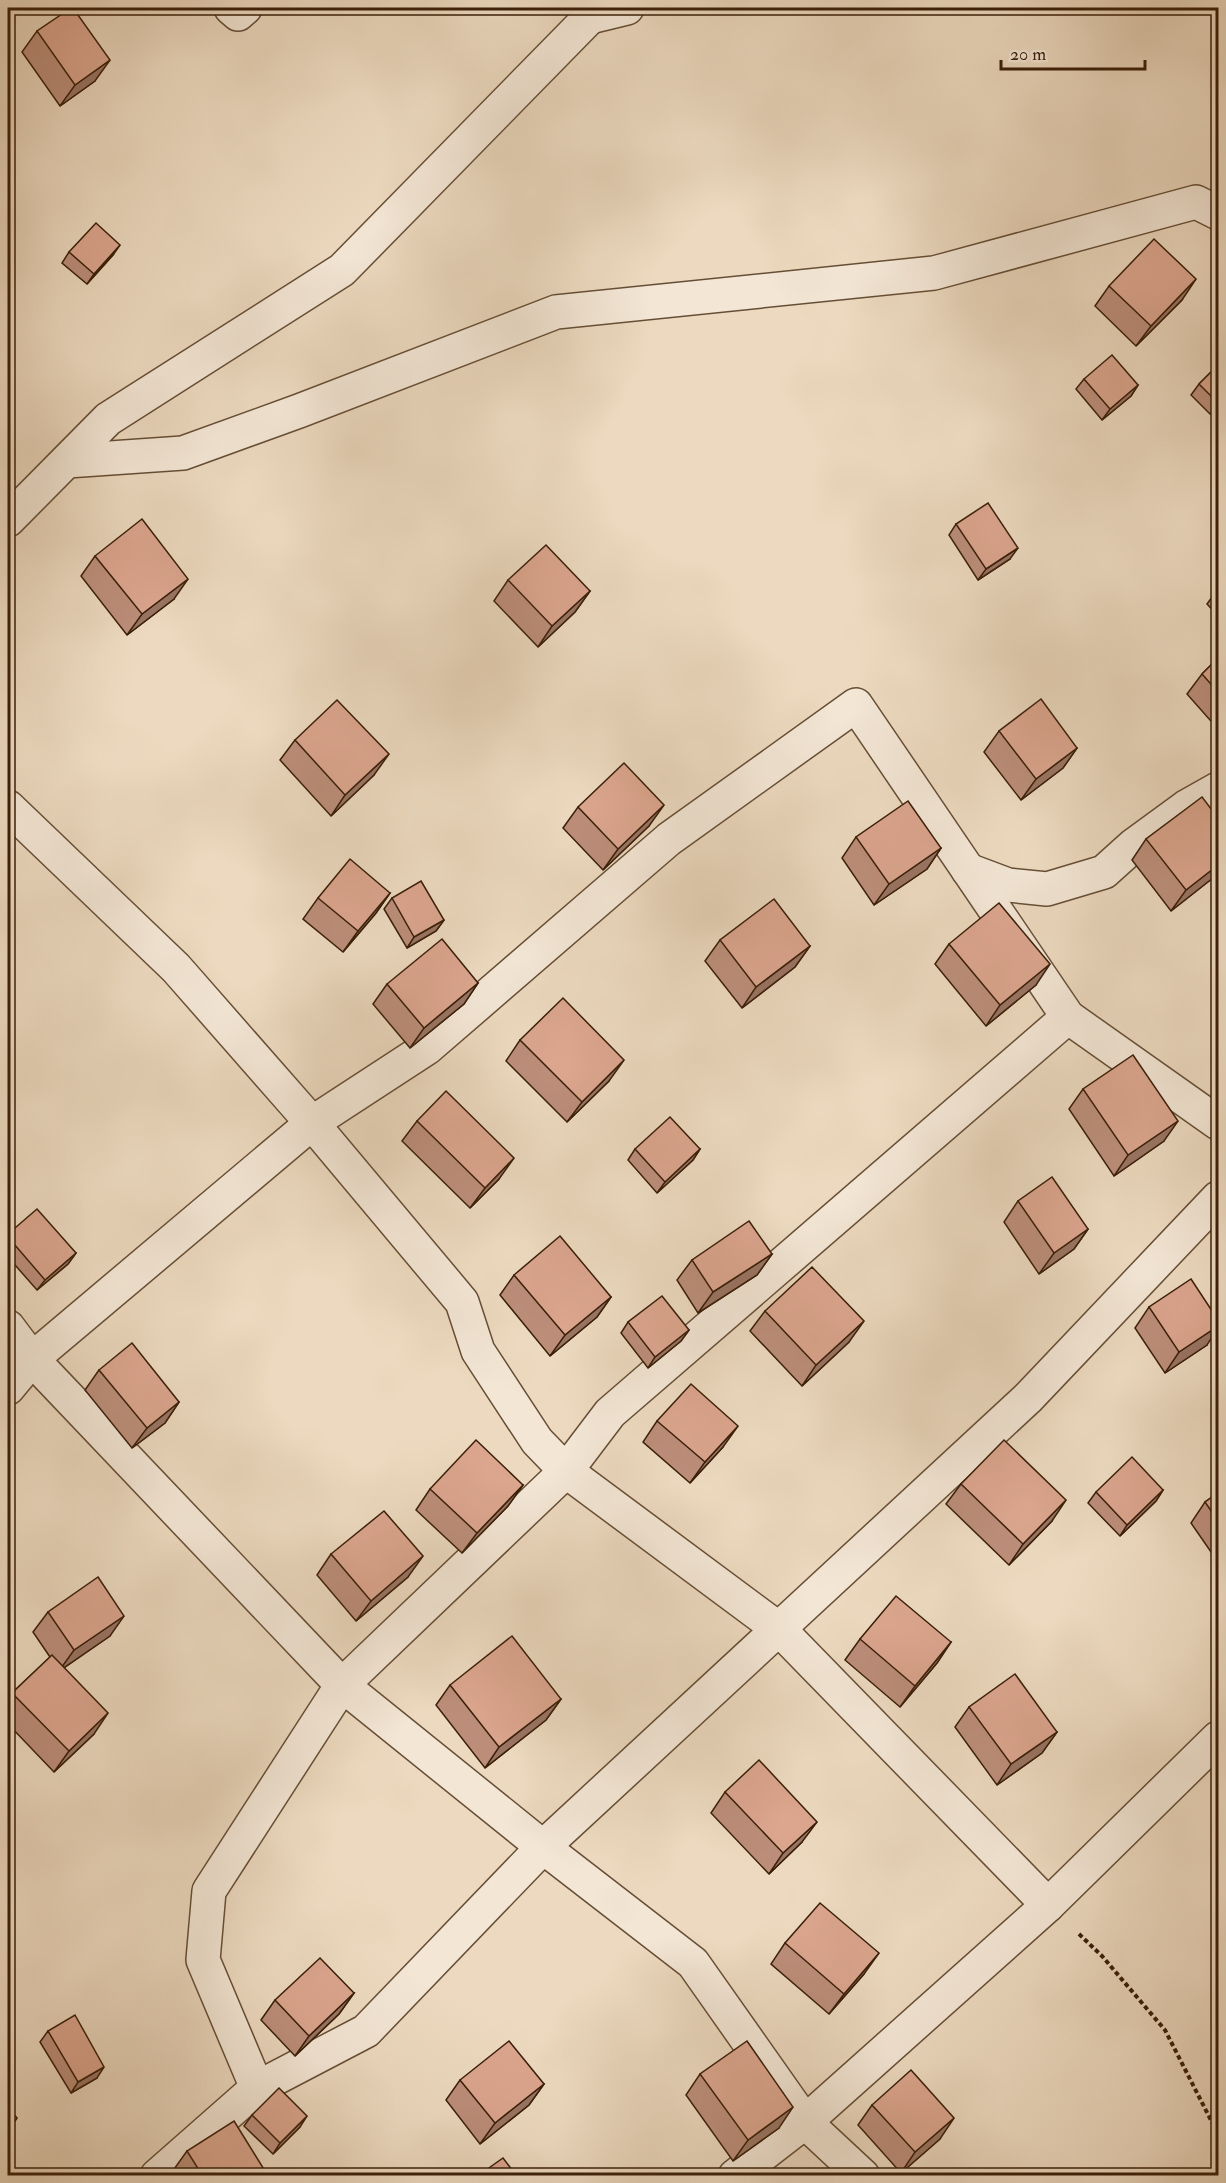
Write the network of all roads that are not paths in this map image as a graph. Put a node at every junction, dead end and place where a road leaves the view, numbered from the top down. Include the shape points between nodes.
1 (231, 8) edge
2 (245, 8) edge
3 (627, 8) edge
4 (592, 12) edge
5 (1218, 213) edge
6 (67, 461) junction
7 (8, 520) edge
8 (1218, 789) edge
9 (8, 807) edge
10 (969, 870) junction
11 (1068, 1017) junction
12 (312, 1123) junction
13 (1218, 1123) edge
14 (1218, 1198) edge
15 (8, 1327) edge
16 (32, 1359) junction
17 (8, 1388) edge
18 (566, 1471) junction
19 (780, 1630) junction
20 (342, 1685) junction
21 (1218, 1738) edge
22 (543, 1847) junction
23 (1047, 1905) junction
24 (256, 2088) junction
25 (805, 2122) junction
26 (157, 2175) edge
27 (735, 2175) edge
28 (863, 2175) edge

1 - 2 street via 238,14
3 - 4 street
4 - 6 street via 342,270 108,419
5 - 6 street via 1196,202 934,273 555,312 183,453
6 - 7 street
8 - 10 street via 1186,807 1104,872 1047,888 1008,885
9 - 12 street via 176,968
10 - 11 street
10 - 12 street via 856,705 669,839 427,1048
11 - 13 street
11 - 18 street via 610,1413
12 - 16 street
12 - 18 street via 462,1302 478,1351 537,1441
14 - 19 street via 1028,1398
15 - 16 street
16 - 17 street
16 - 20 street
18 - 19 street
18 - 20 street
19 - 22 street
19 - 23 street
20 - 22 street
20 - 24 street via 209,1892 203,1960
21 - 23 street
22 - 24 street via 366,2031
22 - 25 street via 693,1963
23 - 25 street
24 - 26 street
25 - 27 street
25 - 28 street

